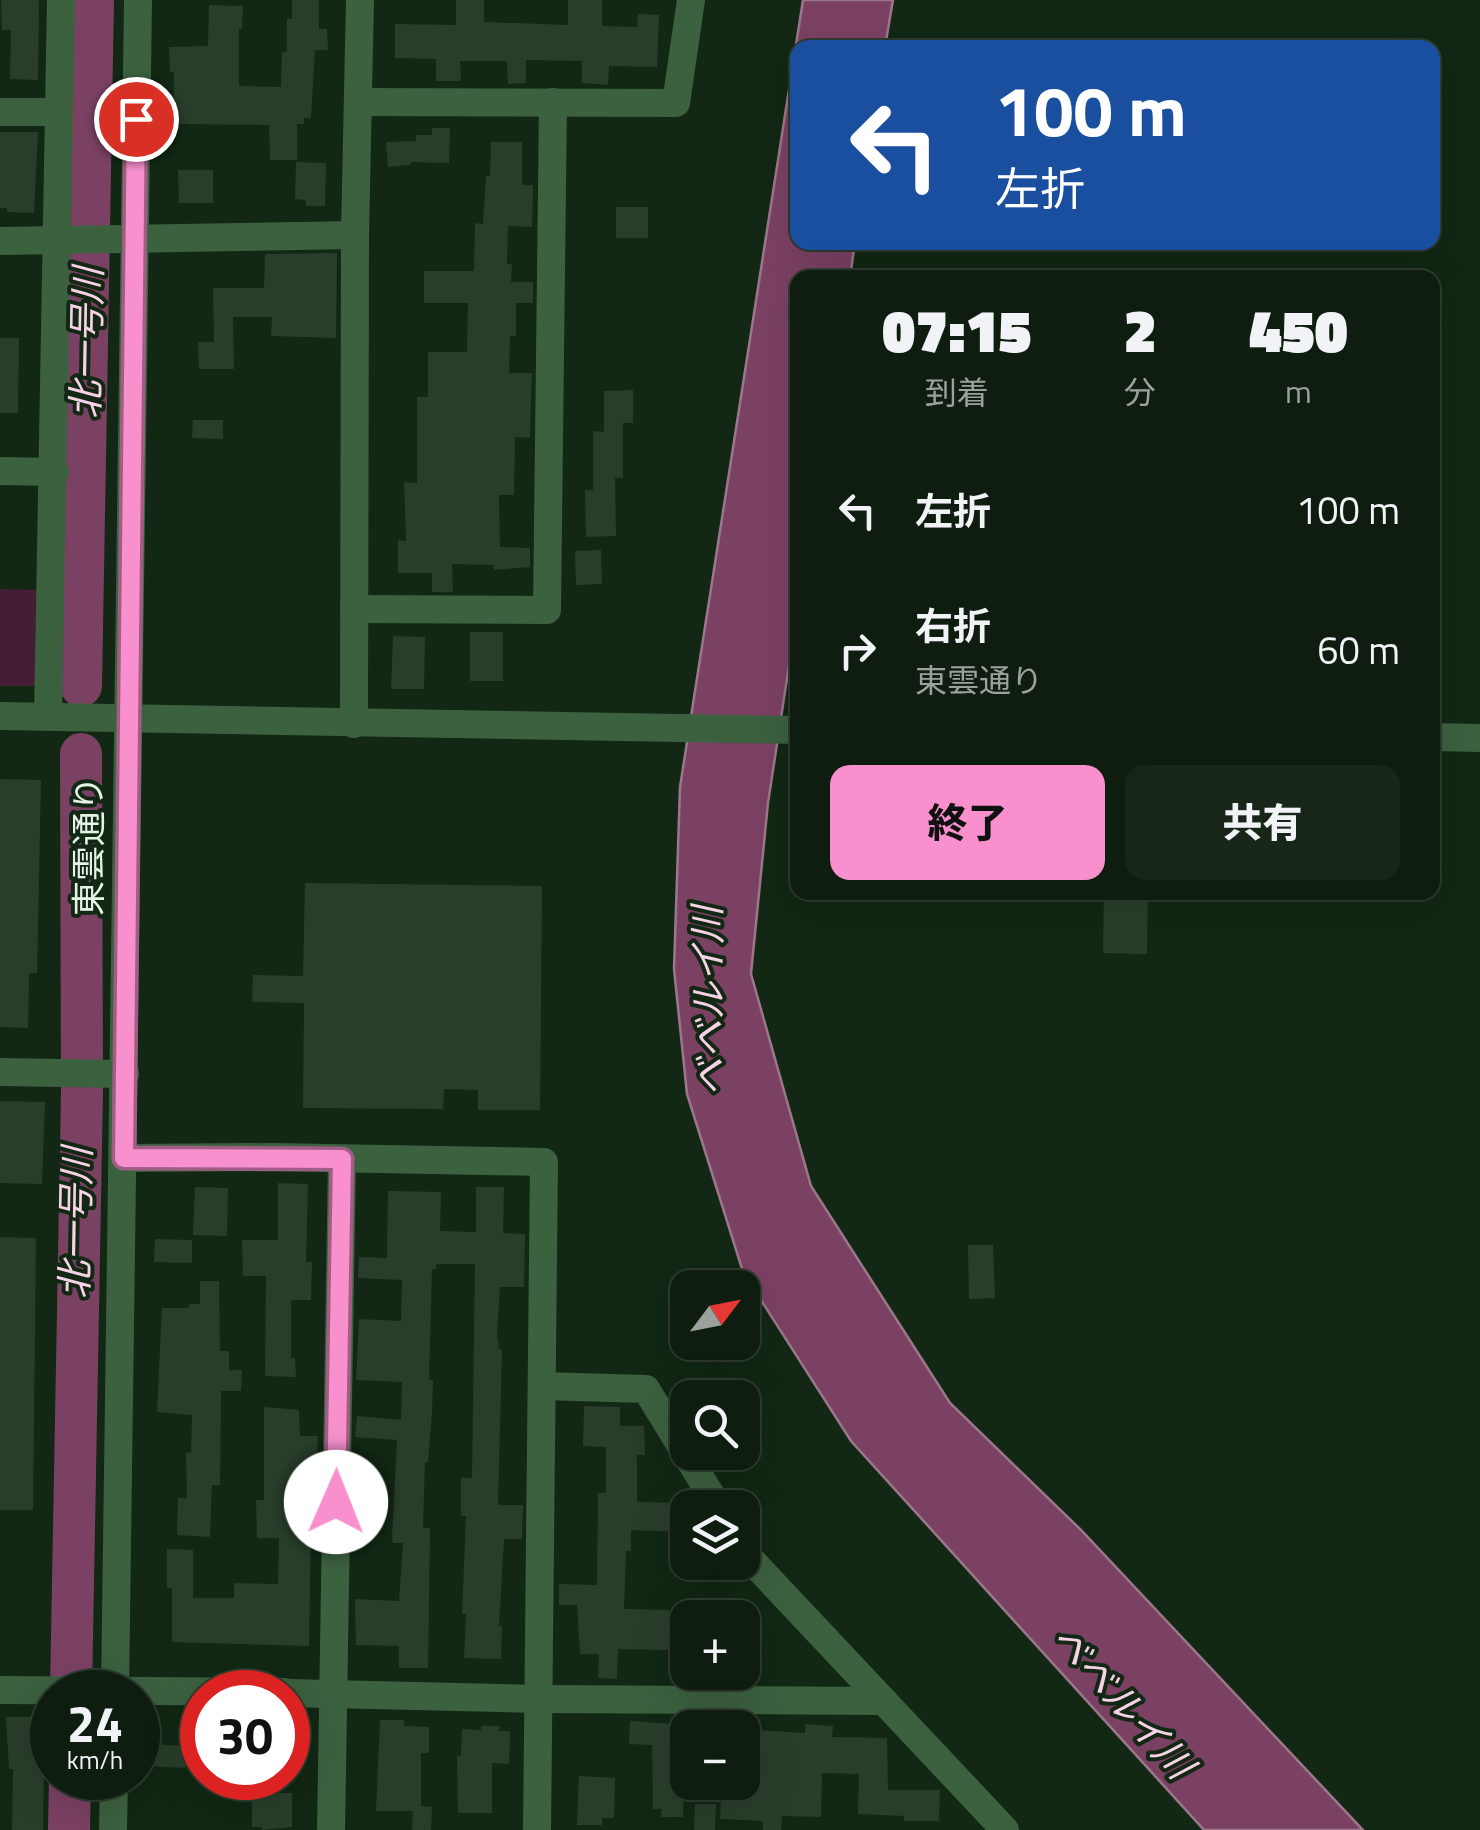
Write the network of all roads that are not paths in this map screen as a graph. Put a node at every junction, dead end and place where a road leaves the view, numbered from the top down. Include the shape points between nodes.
1 (61, 0) edge
2 (138, 0) edge
3 (360, 0) edge
4 (691, 0) edge
5 (358, 102) junction
6 (552, 102) junction
7 (0, 112) edge
8 (51, 112) dead end
9 (355, 235) junction
10 (134, 238) junction
11 (79, 240) junction
12 (0, 241) edge
13 (0, 472) edge
14 (55, 472) junction
15 (354, 609) junction
16 (0, 716) edge
17 (48, 716) junction
18 (127, 720) junction
19 (354, 724) junction
20 (790, 730) edge
21 (1440, 737) edge
22 (1480, 738) edge
23 (0, 1072) edge
24 (125, 1074) junction
25 (124, 1158) junction
26 (342, 1159) junction
27 (542, 1386) junction
28 (708, 1490) edge
29 (760, 1570) edge
30 (116, 1670) edge
31 (0, 1690) edge
32 (30, 1690) edge
33 (310, 1692) edge
34 (334, 1693) junction
35 (540, 1698) junction
36 (884, 1701) junction
37 (114, 1800) edge
38 (113, 1830) edge
39 (332, 1830) edge
40 (537, 1830) edge
41 (1005, 1830) edge

1 - 11 street
2 - 10 street, 東雲通り
3 - 5 street
4 - 6 street via 676,103
5 - 6 street
5 - 9 street
6 - 15 street via 547,610
7 - 8 street
9 - 10 street
9 - 15 street
10 - 11 street
10 - 18 street, 東雲通り
11 - 12 street
11 - 14 street
13 - 14 street
14 - 17 street
15 - 19 street
16 - 17 street
17 - 18 street
18 - 19 street
18 - 24 street, 東雲通り
19 - 20 street
21 - 22 street
23 - 24 street
24 - 25 street, 東雲通り
25 - 26 street
25 - 30 street, 東雲通り
26 - 27 street via 544,1162
26 - 34 street
27 - 28 street via 646,1389
27 - 35 street
29 - 36 street
31 - 32 street
33 - 34 street
34 - 35 street
34 - 39 street
35 - 36 street
35 - 40 street
36 - 41 street
37 - 38 street

